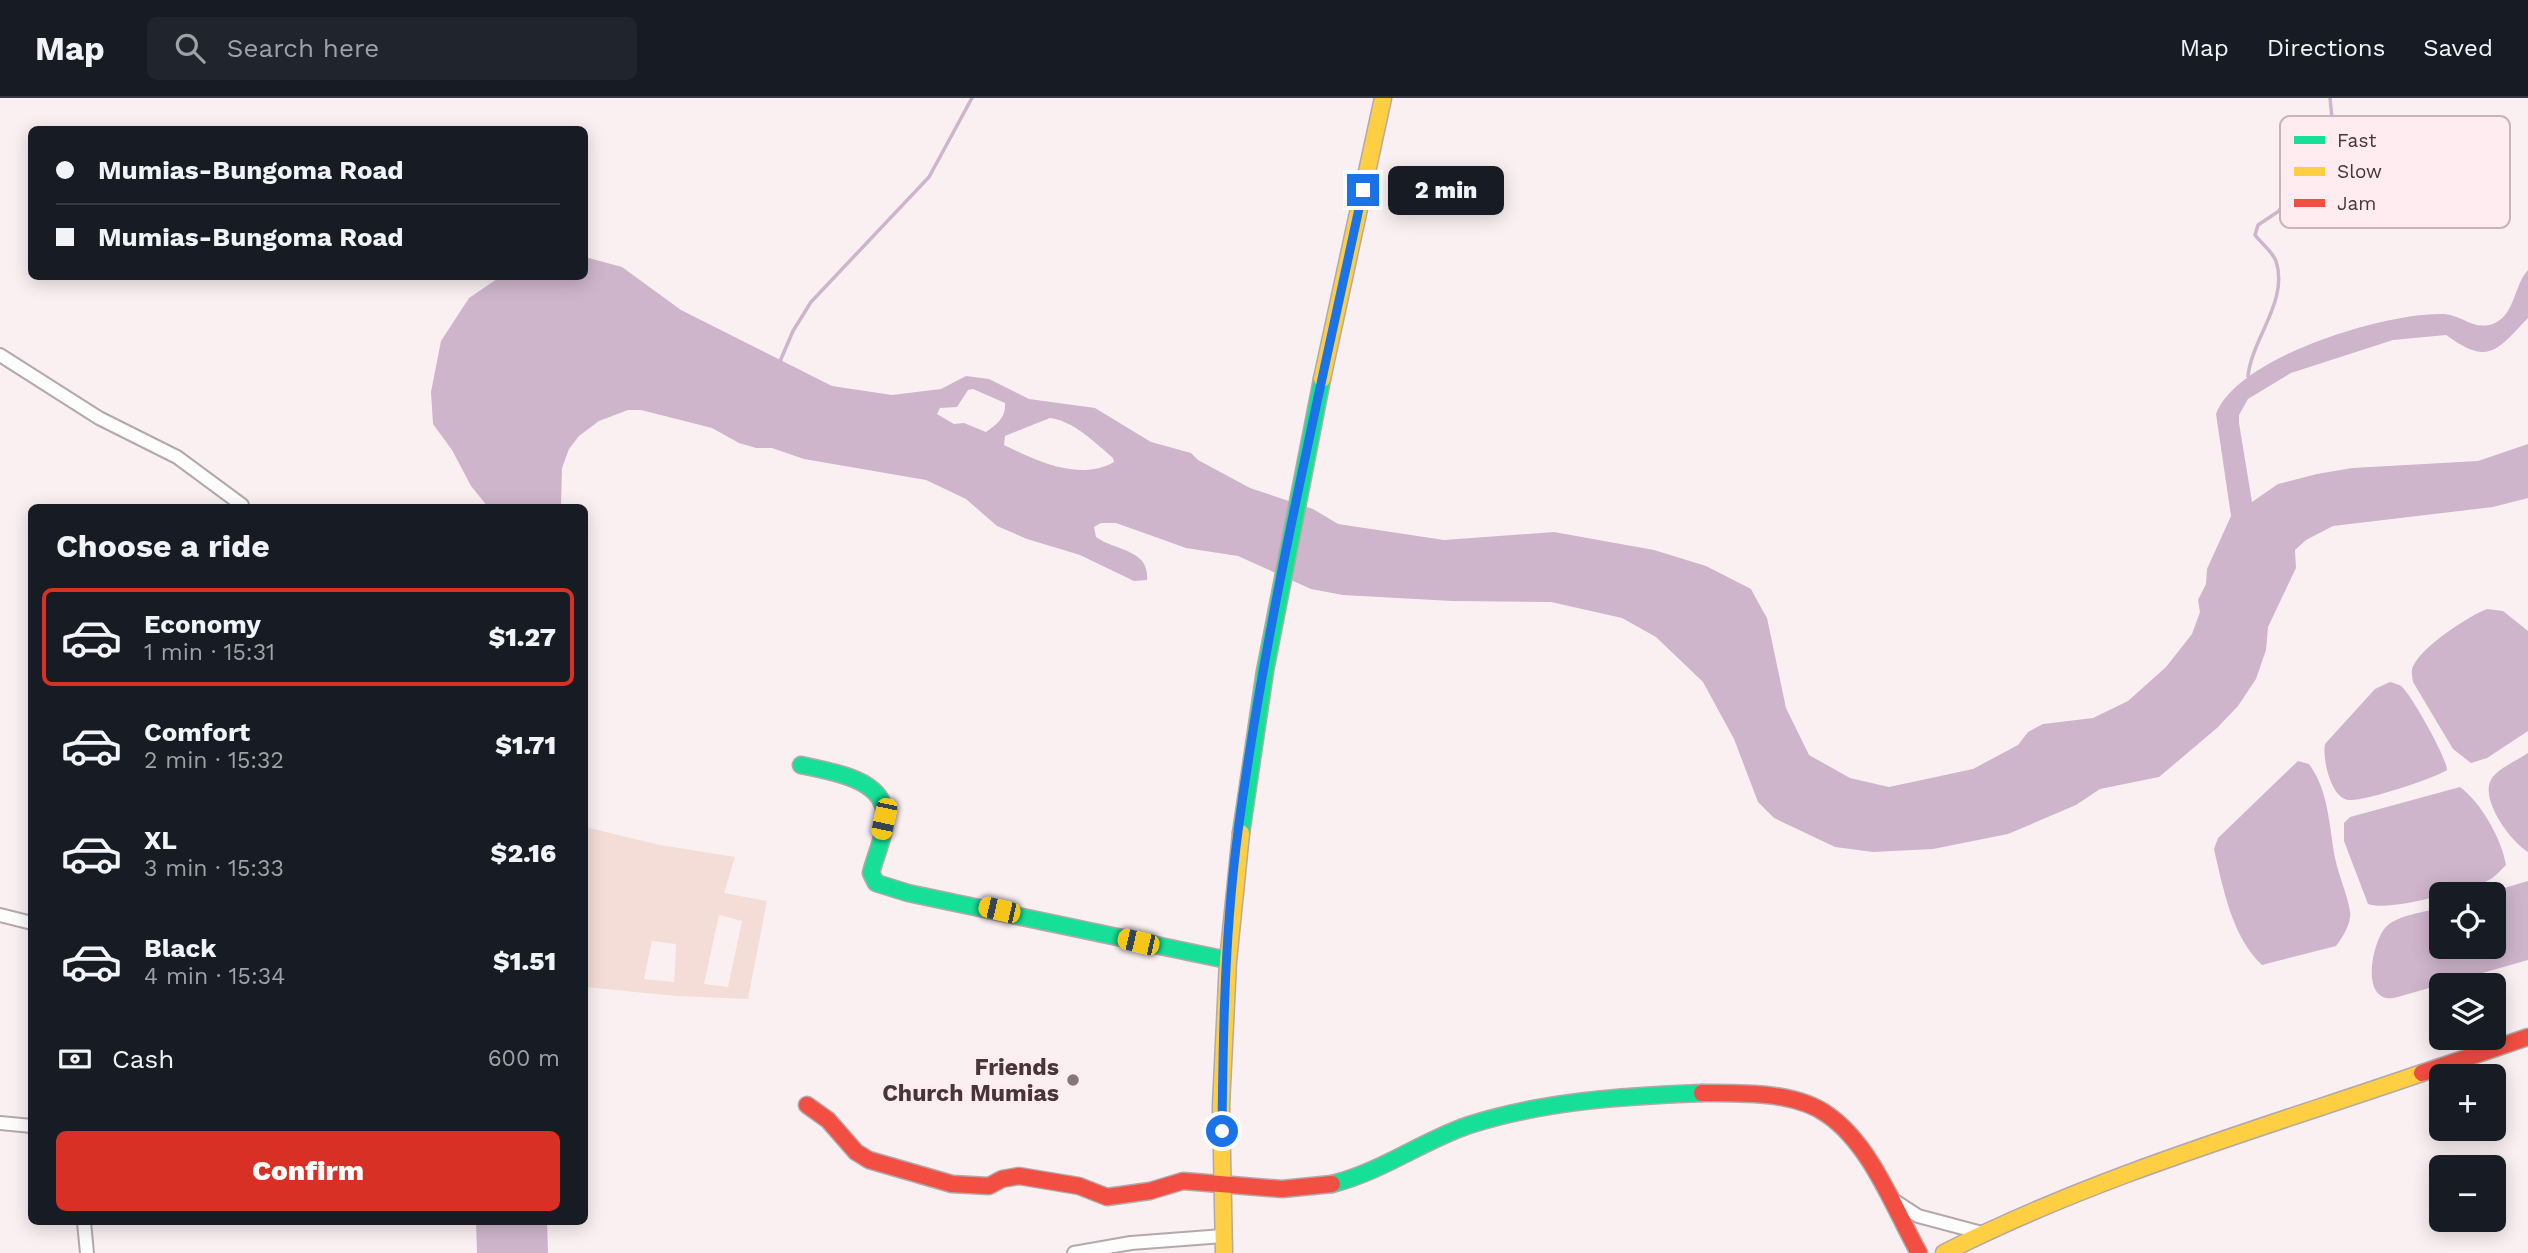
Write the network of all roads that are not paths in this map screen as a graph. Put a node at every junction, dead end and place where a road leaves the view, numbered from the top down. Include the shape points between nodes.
1 (1383, 98) edge
2 (0, 355) edge
3 (241, 504) edge
4 (801, 765) dead end
5 (0, 915) edge
6 (28, 922) edge
7 (1227, 960) junction
8 (2528, 1037) edge
9 (807, 1105) dead end
10 (0, 1123) edge
11 (28, 1126) edge
12 (1221, 1183) junction
13 (1886, 1195) junction
14 (84, 1225) edge
15 (1983, 1233) junction
16 (1223, 1236) junction
17 (87, 1253) edge
18 (1074, 1253) edge
19 (1224, 1253) edge
20 (1919, 1253) edge
21 (1944, 1253) edge

1 - 7 main road via 1278,598 1239,826
2 - 3 street via 99,418 177,457
4 - 7 main road via 851,778 879,794 884,806 871,873 876,883
5 - 6 street
7 - 12 main road
8 - 15 main road via 2141,1170
9 - 12 main road via 869,1160 952,1184 989,1186 1019,1176 1079,1186 1107,1197 1150,1191 1173,1182
10 - 11 street
12 - 13 main road via 1315,1187 1497,1116 1597,1100 1716,1094 1770,1096 1824,1111 1842,1125
12 - 16 main road
13 - 15 street via 1919,1216
13 - 20 main road
14 - 17 street
15 - 21 main road
16 - 18 street via 1141,1241
16 - 19 main road

